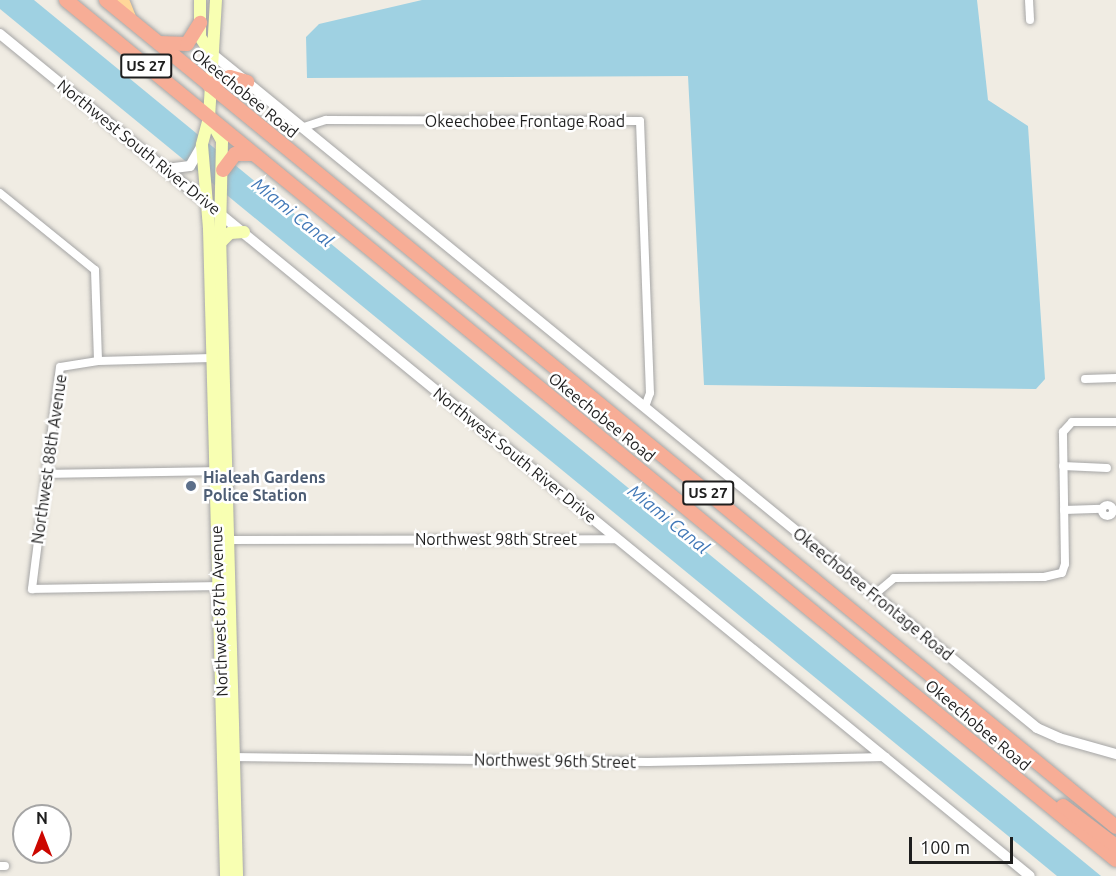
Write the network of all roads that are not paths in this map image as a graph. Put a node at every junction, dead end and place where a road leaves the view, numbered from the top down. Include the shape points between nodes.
1 (66, 0) edge
2 (106, 0) edge
3 (123, 0) edge
4 (200, 0) edge
5 (216, 0) edge
6 (1029, 0) edge
7 (1030, 20) dead end
8 (132, 21) junction
9 (200, 23) junction
10 (0, 34) edge
11 (157, 42) junction
12 (210, 52) junction
13 (247, 82) junction
14 (209, 85) junction
15 (209, 118) junction
16 (304, 127) junction
17 (202, 139) junction
18 (253, 154) junction
19 (227, 155) junction
20 (166, 169) junction
21 (223, 170) joint
22 (0, 193) edge
23 (208, 202) junction
24 (221, 213) junction
25 (244, 232) junction
26 (220, 242) junction
27 (212, 357) junction
28 (98, 361) junction
29 (1116, 378) edge
30 (1085, 379) dead end
31 (645, 407) junction
32 (1116, 422) edge
33 (1063, 466) junction
34 (1107, 468) dead end
35 (221, 471) junction
36 (46, 474) junction
37 (1064, 510) junction
38 (1114, 513) edge
39 (617, 539) junction
40 (228, 540) junction
41 (218, 586) junction
42 (874, 595) junction
43 (986, 752) junction
44 (1116, 754) edge
45 (228, 757) junction
46 (886, 757) junction
47 (1116, 827) edge
48 (1097, 830) junction
49 (1116, 834) edge
50 (1116, 846) edge
51 (1116, 860) edge
52 (226, 876) edge
53 (237, 876) edge
54 (1030, 876) edge

1 - 15 highway, Okeechobee Road / US 27
2 - 8 highway, Okeechobee Road / US 27
3 - 8 main road
4 - 9 main road
5 - 12 main road via 216,28
6 - 7 street
8 - 11 highway, Okeechobee Road / US 27
9 - 11 highway via 187,44
9 - 12 main road via 200,37
10 - 20 street, Northwest South River Drive
11 - 14 highway, Okeechobee Road / US 27
12 - 13 street, Okeechobee Frontage Road
12 - 14 main road
13 - 14 highway via 230,77
13 - 16 street, Okeechobee Frontage Road
14 - 15 main road
14 - 47 highway, Okeechobee Road / US 27
15 - 17 main road
15 - 18 highway, Okeechobee Road / US 27
15 - 19 main road
16 - 31 street, Okeechobee Frontage Road
16 - 31 street, Okeechobee Frontage Road via 326,120 640,121 650,393
17 - 20 street via 190,166
17 - 23 main road, Northwest 87th Avenue
18 - 19 highway
18 - 43 highway, Okeechobee Road / US 27
19 - 21 highway
20 - 23 street, Northwest South River Drive
21 - 24 main road, Northwest 87th Avenue
22 - 28 street via 95,270
23 - 24 street, Northwest South River Drive
23 - 27 main road, Northwest 87th Avenue
24 - 25 street, Northwest South River Drive
24 - 26 main road, Northwest 87th Avenue
25 - 26 main road via 230,233
25 - 39 street, Northwest South River Drive
26 - 35 main road, Northwest 87th Avenue
27 - 28 street, Northwest 88th Avenue
27 - 35 main road, Northwest 87th Avenue
28 - 36 street, Northwest 88th Avenue via 66,363 57,374
29 - 30 street
31 - 42 street, Okeechobee Frontage Road
32 - 33 street via 1067,424 1062,436
33 - 34 street
33 - 37 street
35 - 36 street
35 - 40 main road, Northwest 87th Avenue
35 - 41 main road, Northwest 87th Avenue
36 - 41 street, Northwest 88th Avenue via 32,589
37 - 38 street via 1102,509 1108,505
37 - 42 street via 1062,573 1044,577 894,578
39 - 40 street, Northwest 98th Street
39 - 46 street, Northwest South River Drive
40 - 45 main road, Northwest 87th Avenue
41 - 45 main road, Northwest 87th Avenue
42 - 44 street, Okeechobee Frontage Road via 1037,728
43 - 48 highway
43 - 51 highway, Okeechobee Road / US 27
45 - 46 street, Northwest 96th Street via 648,762
45 - 52 main road, Northwest 87th Avenue
45 - 53 main road, Northwest 87th Avenue
46 - 54 street, Northwest South River Drive
48 - 49 highway
48 - 50 highway

